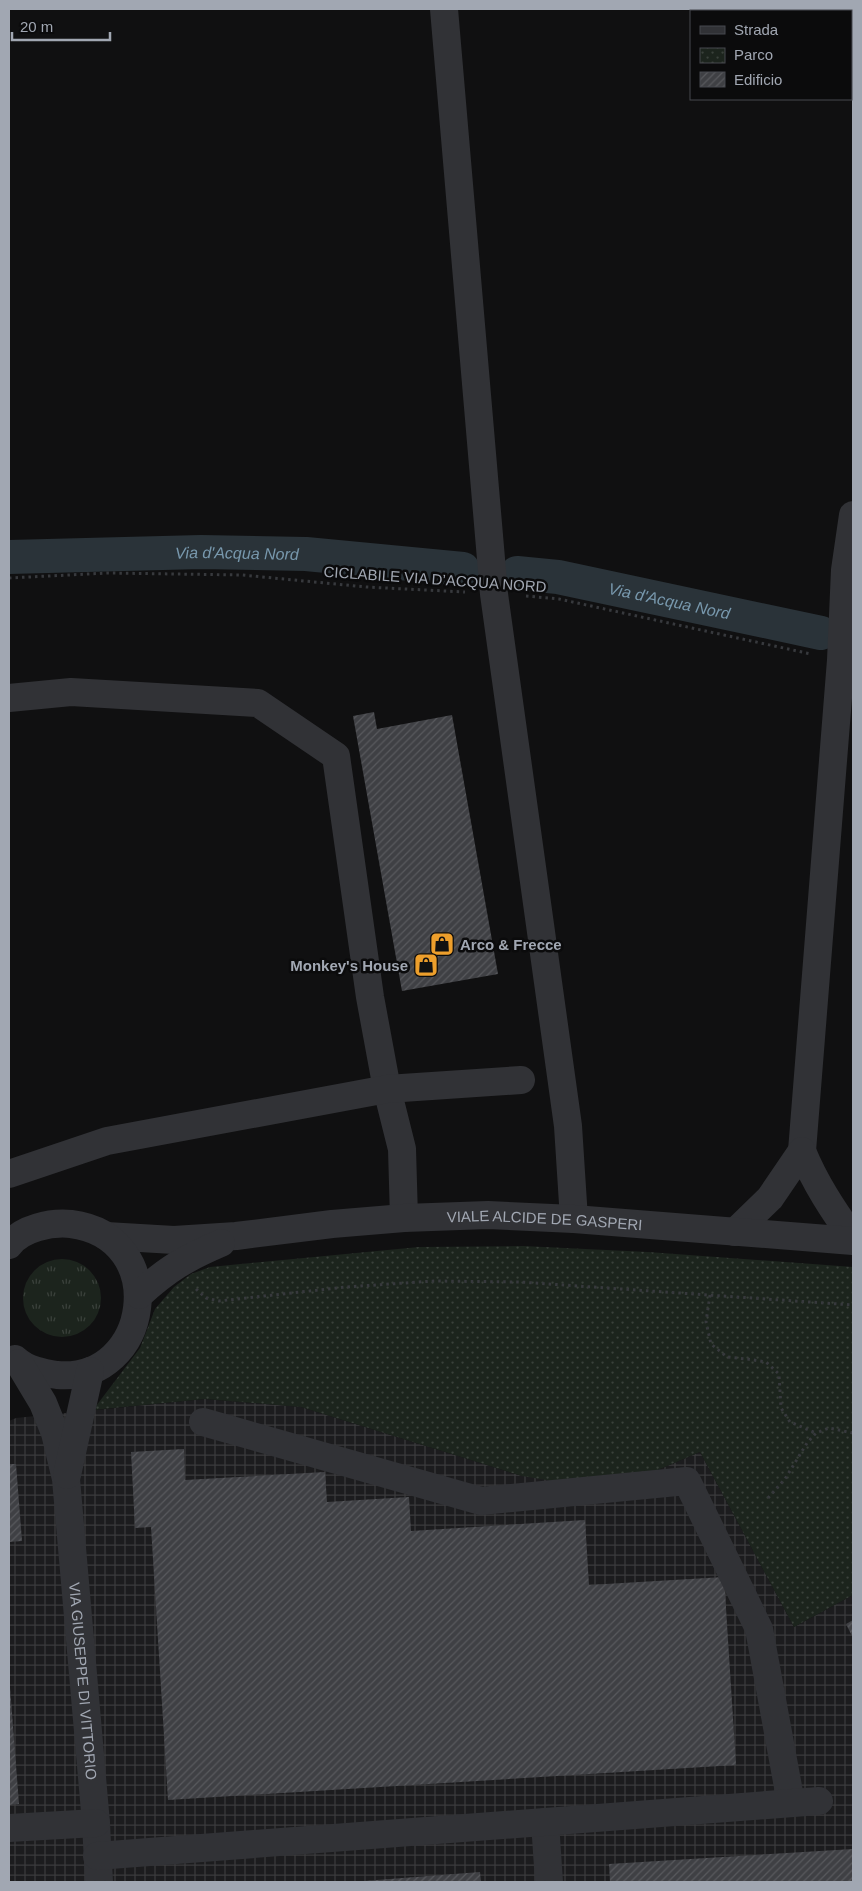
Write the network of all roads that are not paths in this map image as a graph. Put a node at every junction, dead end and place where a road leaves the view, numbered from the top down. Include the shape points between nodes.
1 (444, 9) edge
2 (853, 515) edge
3 (9, 698) edge
4 (521, 1080) dead end
5 (387, 1089) junction
6 (802, 1151) junction
7 (9, 1174) edge
8 (404, 1218) junction
9 (574, 1219) junction
10 (735, 1232) junction
11 (106, 1236) junction
12 (236, 1236) junction
13 (853, 1240) edge
14 (9, 1245) edge
15 (139, 1295) junction
16 (11, 1356) edge
17 (90, 1371) junction
18 (203, 1422) dead end
19 (66, 1479) junction
20 (819, 1801) dead end
21 (791, 1803) junction
22 (545, 1822) junction
23 (96, 1823) junction
24 (9, 1828) edge
25 (98, 1869) edge
26 (549, 1882) edge

1 - 9 street via 494,594 568,1126
2 - 6 street via 845,570
3 - 5 street via 70,692 258,703 336,756 370,997
4 - 5 street
5 - 7 street via 107,1141
5 - 8 street via 402,1149
6 - 10 street via 770,1198
6 - 13 street via 810,1172
8 - 9 street, VIALE ALCIDE DE GASPERI via 488,1215
8 - 12 street, VIALE ALCIDE DE GASPERI
9 - 10 street, VIALE ALCIDE DE GASPERI
10 - 13 street, VIALE ALCIDE DE GASPERI
11 - 12 street, VIALE ALCIDE DE GASPERI via 174,1240
11 - 14 street via 83,1226 58,1222 33,1228
11 - 15 street via 122,1251 133,1269
12 - 15 street, VIALE ALCIDE DE GASPERI via 178,1263
15 - 17 street via 133,1329 108,1361
16 - 17 street via 41,1373 66,1375
16 - 19 street, VIA GIUSEPPE DI VITTORIO via 43,1403
17 - 19 street, VIA GIUSEPPE DI VITTORIO
18 - 21 street via 481,1501 687,1480 759,1629
19 - 23 street, VIA GIUSEPPE DI VITTORIO
20 - 21 street
21 - 22 street
22 - 25 street
22 - 26 street
23 - 24 street
23 - 25 street, VIA GIUSEPPE DI VITTORIO

